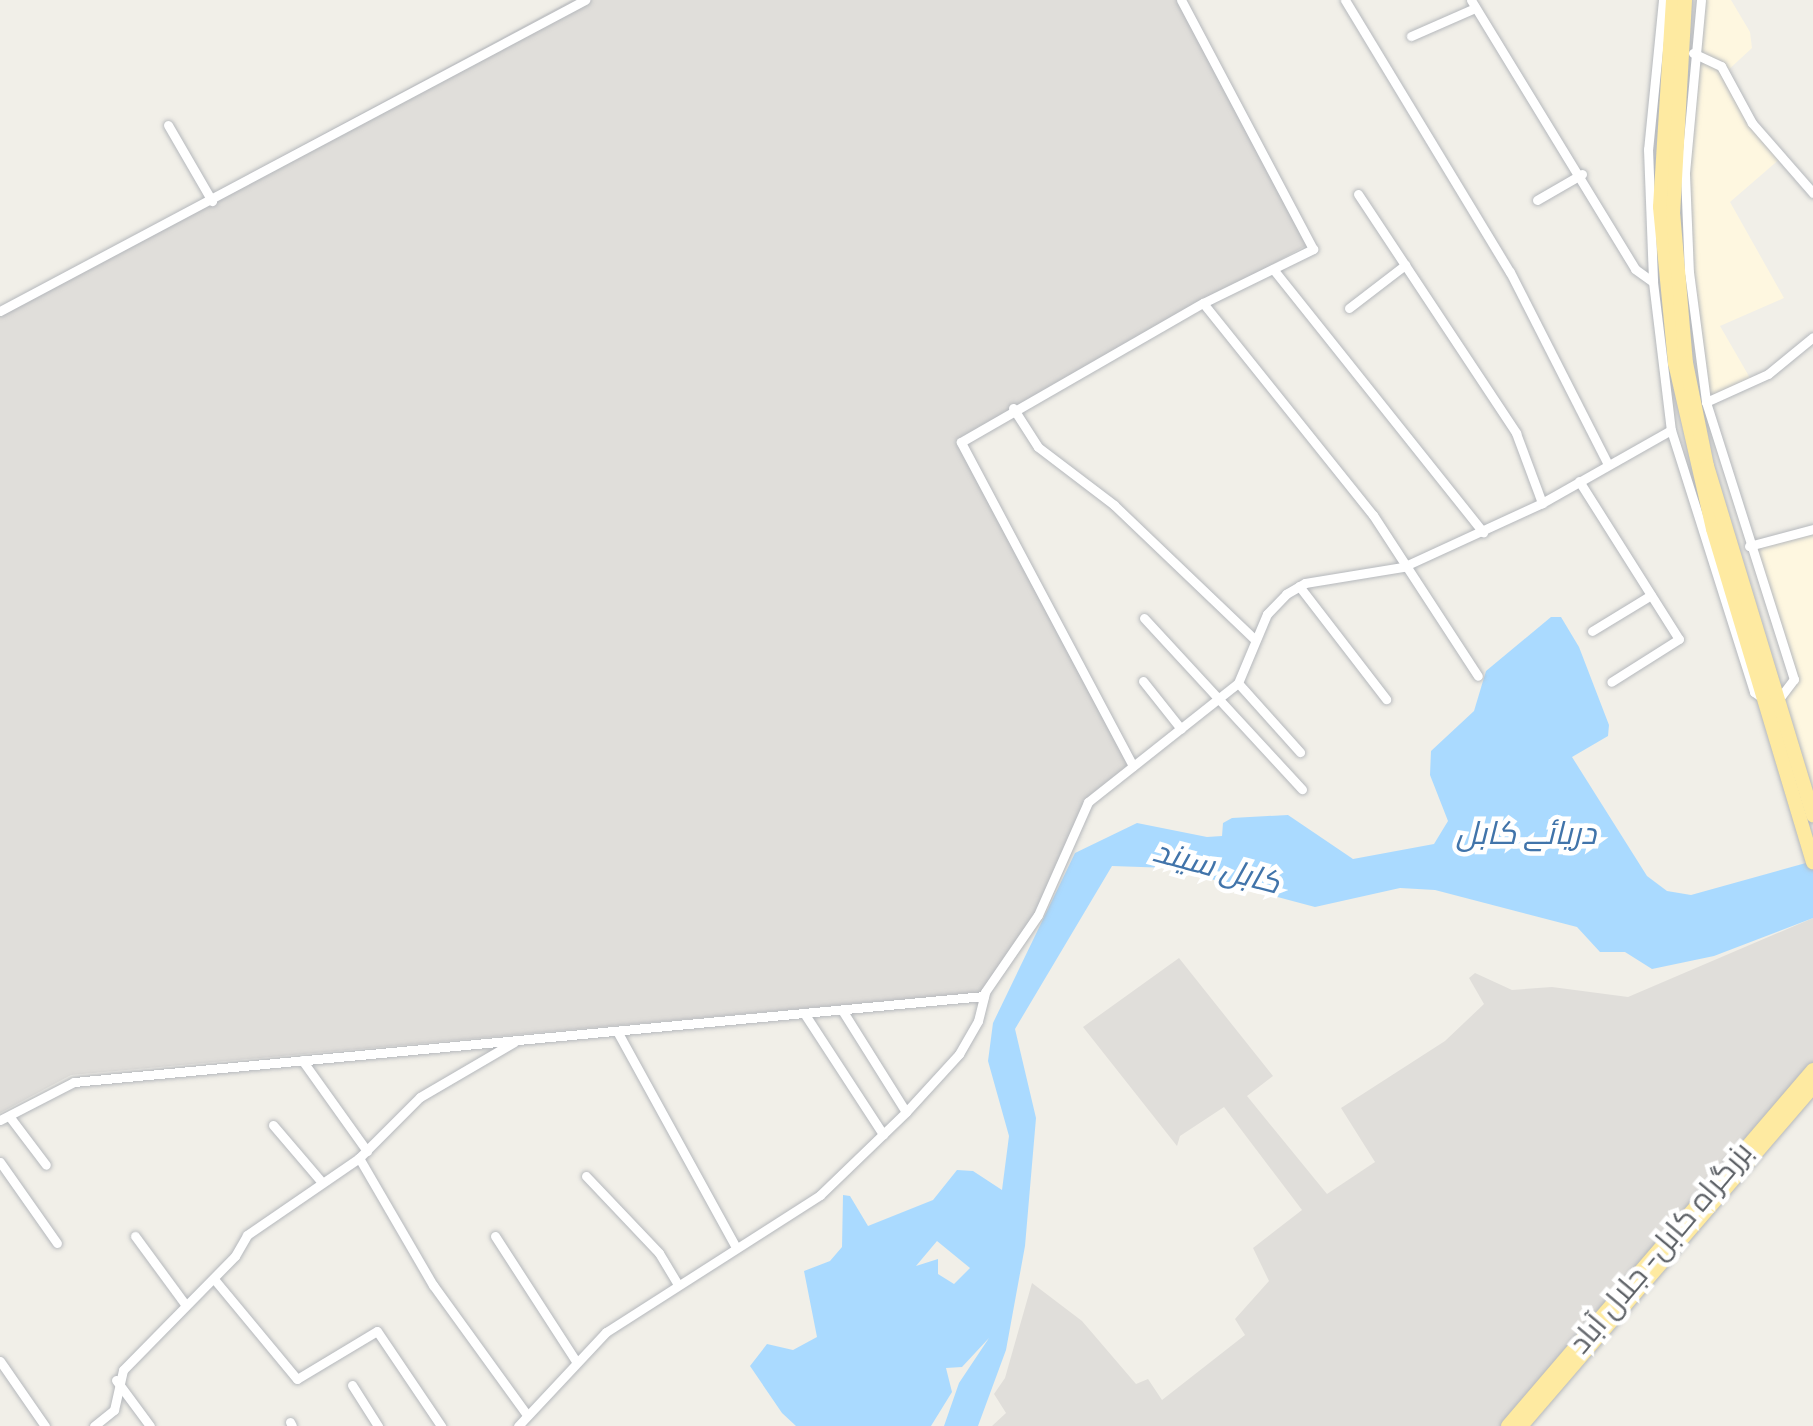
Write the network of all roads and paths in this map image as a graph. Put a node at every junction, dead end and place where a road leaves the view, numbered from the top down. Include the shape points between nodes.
1 (585, 0) edge
2 (1180, 0) edge
3 (1344, 0) edge
4 (1663, 0) edge
5 (1674, 0) edge
6 (1685, 0) edge
7 (1700, 0) edge
8 (567, 4) edge
9 (1473, 4) edge
10 (1411, 36) dead end
11 (1693, 54) junction
12 (168, 124) dead end
13 (1582, 174) junction
14 (1358, 194) dead end
15 (1813, 194) edge
16 (1538, 200) dead end
17 (212, 201) junction
18 (1680, 238) junction
19 (1406, 265) junction
20 (1274, 269) junction
21 (1654, 282) junction
22 (1686, 296) junction
23 (1203, 303) junction
24 (1349, 308) dead end
25 (0, 311) edge
26 (1662, 312) junction
27 (1813, 337) edge
28 (1706, 402) junction
29 (1013, 408) junction
30 (1671, 430) junction
31 (1608, 464) junction
32 (1579, 482) junction
33 (1542, 503) junction
34 (1813, 529) edge
35 (1483, 532) junction
36 (1749, 546) junction
37 (1403, 567) junction
38 (1299, 586) junction
39 (1651, 594) junction
40 (1144, 618) dead end
41 (1592, 631) dead end
42 (1254, 640) junction
43 (1478, 676) dead end
44 (1143, 681) dead end
45 (1610, 682) dead end
46 (1238, 683) junction
47 (1221, 699) junction
48 (1386, 699) dead end
49 (1775, 699) junction
50 (1182, 729) junction
51 (1300, 752) dead end
52 (1133, 766) junction
53 (1302, 790) dead end
54 (1813, 815) edge
55 (1811, 856) edge
56 (984, 996) junction
57 (842, 1010) junction
58 (804, 1014) junction
59 (617, 1031) junction
60 (516, 1040) junction
61 (302, 1060) junction
62 (1813, 1070) edge
63 (1813, 1086) edge
64 (906, 1112) junction
65 (4, 1118) edge
66 (273, 1125) dead end
67 (883, 1134) junction
68 (363, 1154) junction
69 (1744, 1154) junction
70 (0, 1162) edge
71 (46, 1164) dead end
72 (586, 1176) dead end
73 (320, 1180) junction
74 (135, 1236) dead end
75 (495, 1236) dead end
76 (57, 1243) dead end
77 (734, 1246) junction
78 (214, 1279) junction
79 (677, 1283) junction
80 (185, 1304) junction
81 (0, 1361) edge
82 (576, 1361) junction
83 (116, 1380) junction
84 (352, 1386) dead end
85 (528, 1415) junction
86 (45, 1426) edge
87 (94, 1426) edge
88 (150, 1426) edge
89 (378, 1426) edge
90 (441, 1426) edge
91 (518, 1426) edge
92 (1508, 1426) edge
93 (1521, 1426) edge

1 - 8 street
2 - 20 street via 1312,245
3 - 31 street via 1510,272
4 - 21 street via 1648,149
5 - 26 highway via 1661,148
6 - 18 highway
7 - 11 street
8 - 17 street
9 - 10 street
9 - 13 street
11 - 15 street via 1721,66 1752,123
11 - 18 street
12 - 17 street
13 - 16 street
13 - 21 street via 1635,269
14 - 19 street
17 - 25 street
18 - 22 highway
19 - 24 street
19 - 33 street via 1516,433
20 - 23 street
20 - 35 street
21 - 26 street
22 - 28 street
22 - 49 highway via 1707,466
23 - 29 street
23 - 37 street via 1372,515
26 - 30 street
26 - 49 highway via 1698,474
27 - 28 street via 1768,374
28 - 36 street
29 - 42 street via 1038,447 1114,506
29 - 52 street via 962,439 962,446
30 - 31 street
30 - 49 street via 1754,692
31 - 32 street
32 - 33 street
32 - 39 street
33 - 35 street
34 - 36 street
35 - 37 street
36 - 49 street via 1794,679
37 - 38 street
37 - 43 street
38 - 42 street via 1266,614
38 - 48 street
39 - 41 street
39 - 45 street via 1679,640
40 - 47 street
42 - 46 street
44 - 50 street
46 - 47 street
46 - 51 street
47 - 50 street
47 - 53 street
49 - 54 highway
49 - 55 highway
50 - 52 street
52 - 56 street via 1088,802 1038,915
56 - 57 street
56 - 64 street via 959,1054
57 - 58 street
57 - 64 street
58 - 59 street
58 - 67 street
59 - 60 street
59 - 77 street
60 - 61 street
60 - 68 street via 420,1097
61 - 65 street via 74,1082
61 - 68 street
62 - 69 highway, بزرگراه کابل- جلال آباد
63 - 69 highway, بزرگراه کابل- جلال آباد
64 - 67 street
65 - 71 street
66 - 73 street
67 - 77 street via 820,1196
68 - 73 street
68 - 85 street via 433,1285
69 - 92 highway, بزرگراه کابل- جلال آباد
69 - 93 highway, بزرگراه کابل- جلال آباد
70 - 76 street
72 - 79 street via 659,1253
73 - 78 street via 247,1235
74 - 80 street
75 - 82 street
77 - 79 street
78 - 80 street
78 - 90 street via 297,1379 377,1331
79 - 82 street
80 - 83 street
81 - 86 street
82 - 85 street
83 - 87 street via 114,1410
83 - 88 street
84 - 89 street
85 - 91 street

